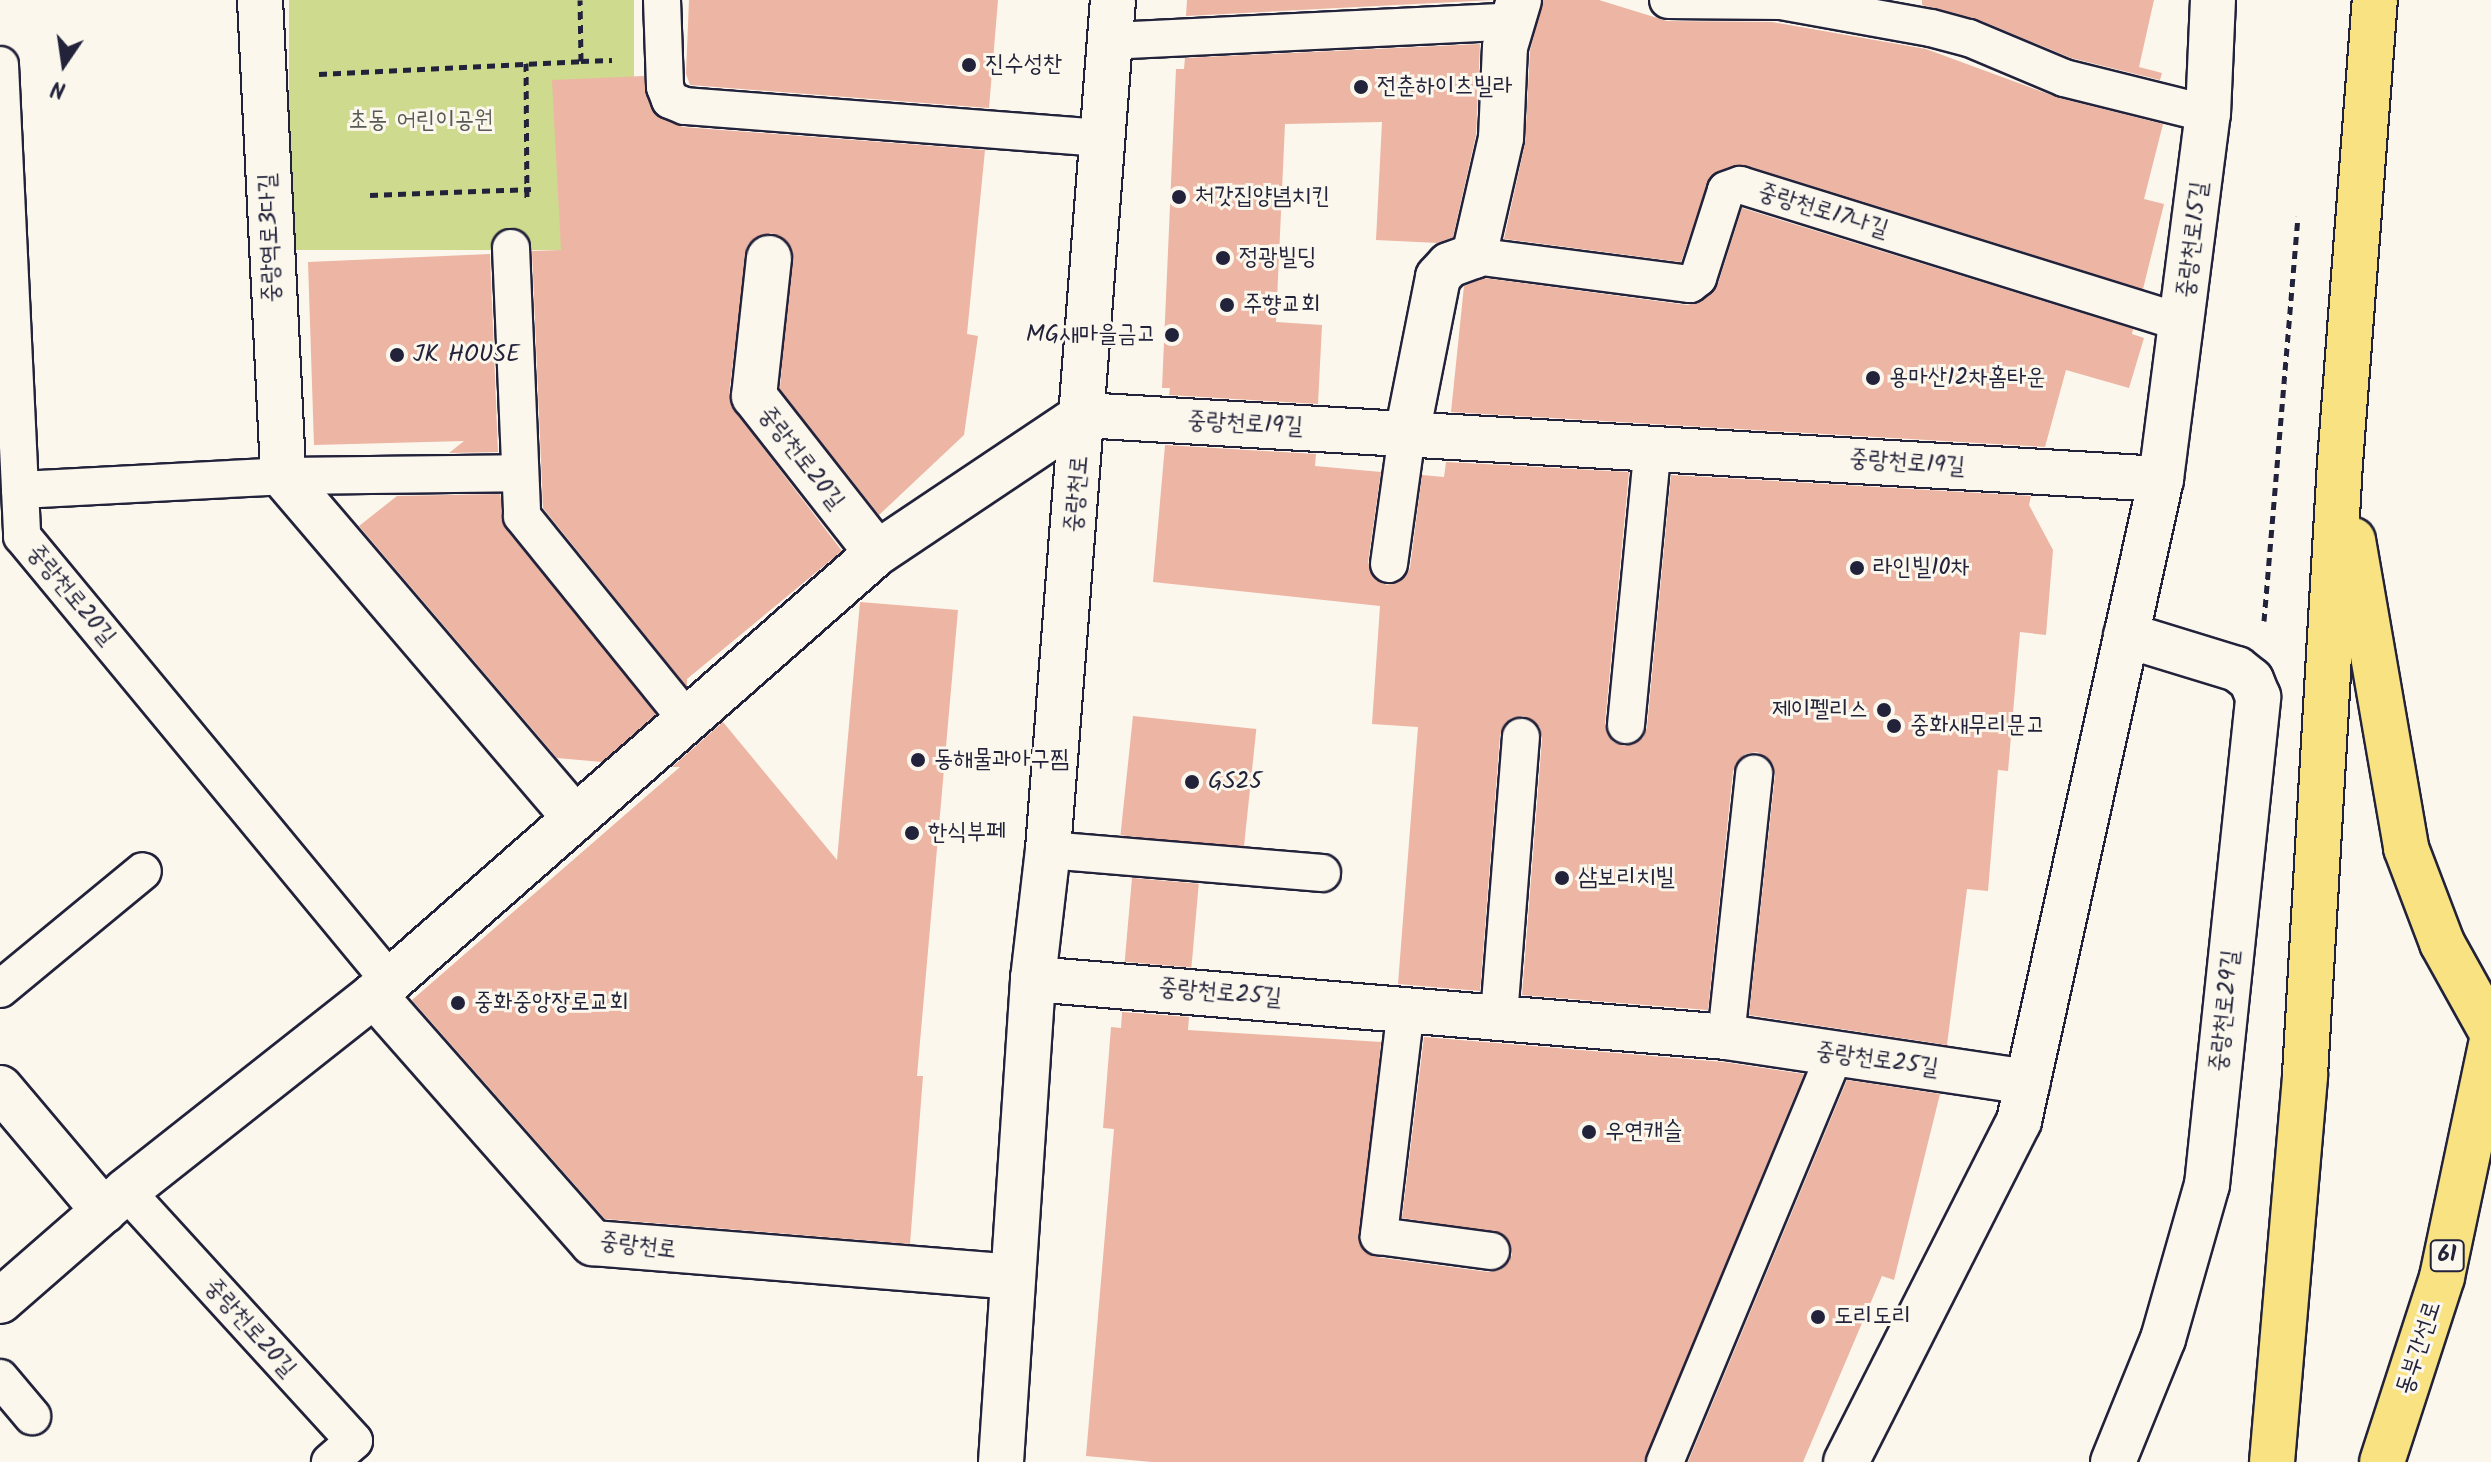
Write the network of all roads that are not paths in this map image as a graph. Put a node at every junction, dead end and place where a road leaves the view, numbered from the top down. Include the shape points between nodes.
1 (260, 0) edge
2 (662, 0) edge
3 (1668, 0) edge
4 (2213, 0) edge
5 (2375, 0) edge
6 (1516, 10) edge
7 (1112, 21) edge
8 (0, 65) edge
9 (2208, 114) junction
10 (1103, 138) junction
11 (511, 248) road end
12 (1474, 256) junction
13 (769, 258) dead end
14 (2183, 323) junction
15 (1083, 415) junction
16 (1407, 434) junction
17 (1653, 447) junction
18 (2340, 463) junction
19 (520, 473) junction
20 (283, 476) junction
21 (2161, 479) junction
22 (20, 490) junction
23 (877, 553) junction
24 (1389, 564) dead end
25 (2126, 635) junction
26 (688, 721) junction
27 (1626, 725) dead end
28 (1521, 737) dead end
29 (1754, 773) dead end
30 (575, 818) junction
31 (1048, 850) junction
32 (143, 871) dead end
33 (1322, 873) dead end
34 (1033, 979) junction
35 (382, 988) junction
36 (0, 989) edge
37 (1406, 1008) junction
38 (1499, 1016) junction
39 (2491, 1031) edge
40 (1726, 1037) junction
41 (2491, 1045) edge
42 (1835, 1054) junction
43 (2028, 1082) junction
44 (0, 1088) edge
45 (115, 1201) junction
46 (1491, 1251) dead end
47 (1012, 1277) junction
48 (0, 1301) edge
49 (0, 1378) edge
50 (32, 1416) dead end
51 (330, 1462) edge
52 (1001, 1462) edge
53 (1665, 1462) edge
54 (1846, 1462) edge
55 (2113, 1462) edge
56 (2272, 1462) edge
57 (2382, 1462) edge

1 - 20 street, 중랑역로3다길
2 - 10 lane via 665,87 670,100 685,106
3 - 9 lane via 1781,1 1931,28 1969,38 2064,78
4 - 9 street, 중랑천로15길
5 - 18 highway
6 - 7 lane, 중랑천로
6 - 12 street via 1505,47 1501,138
7 - 10 street, 중랑천로
8 - 22 lane, 중랑천로20길
9 - 14 street, 중랑천로15길
10 - 15 street, 중랑천로
11 - 19 lane
12 - 14 lane, 중랑천로17나길 via 1690,284 1698,278 1726,190 1740,185
12 - 16 street via 1449,265 1438,277
13 - 23 street, 중랑천로20길 via 757,404
14 - 21 street, 중랑천로15길
15 - 16 street, 중랑천로19길
15 - 23 street
15 - 31 street, 중랑천로
16 - 17 street, 중랑천로19길
16 - 24 lane
17 - 21 street, 중랑천로19길
17 - 27 lane
18 - 39 highway via 2406,848 2442,943
18 - 56 highway via 2305,1075
19 - 20 lane
19 - 26 lane via 526,523
20 - 22 lane
20 - 30 street
21 - 25 street
22 - 35 lane, 중랑천로20길 via 22,536
23 - 26 street
25 - 43 street
25 - 55 street, 중랑천로29길 via 2237,669 2251,680 2258,697 2207,1185 2163,1339
26 - 30 street
28 - 38 lane
29 - 40 lane
30 - 35 street
31 - 33 lane
31 - 34 street, 중랑천로
32 - 36 lane
34 - 37 street, 중랑천로25길
34 - 47 street, 중랑천로
35 - 45 street
35 - 47 street, 중랑천로 via 593,1243
37 - 38 street, 중랑천로25길
37 - 46 lane via 1379,1236
38 - 40 street, 중랑천로25길
40 - 42 street, 중랑천로25길
41 - 57 highway, 동부간선로 / 61 via 2442,1277
42 - 43 street, 중랑천로25길
42 - 53 lane
43 - 54 street via 2019,1121
44 - 45 street
45 - 48 street
45 - 51 lane, 중랑천로20길 via 354,1441
47 - 52 street, 중랑천로
49 - 50 lane

